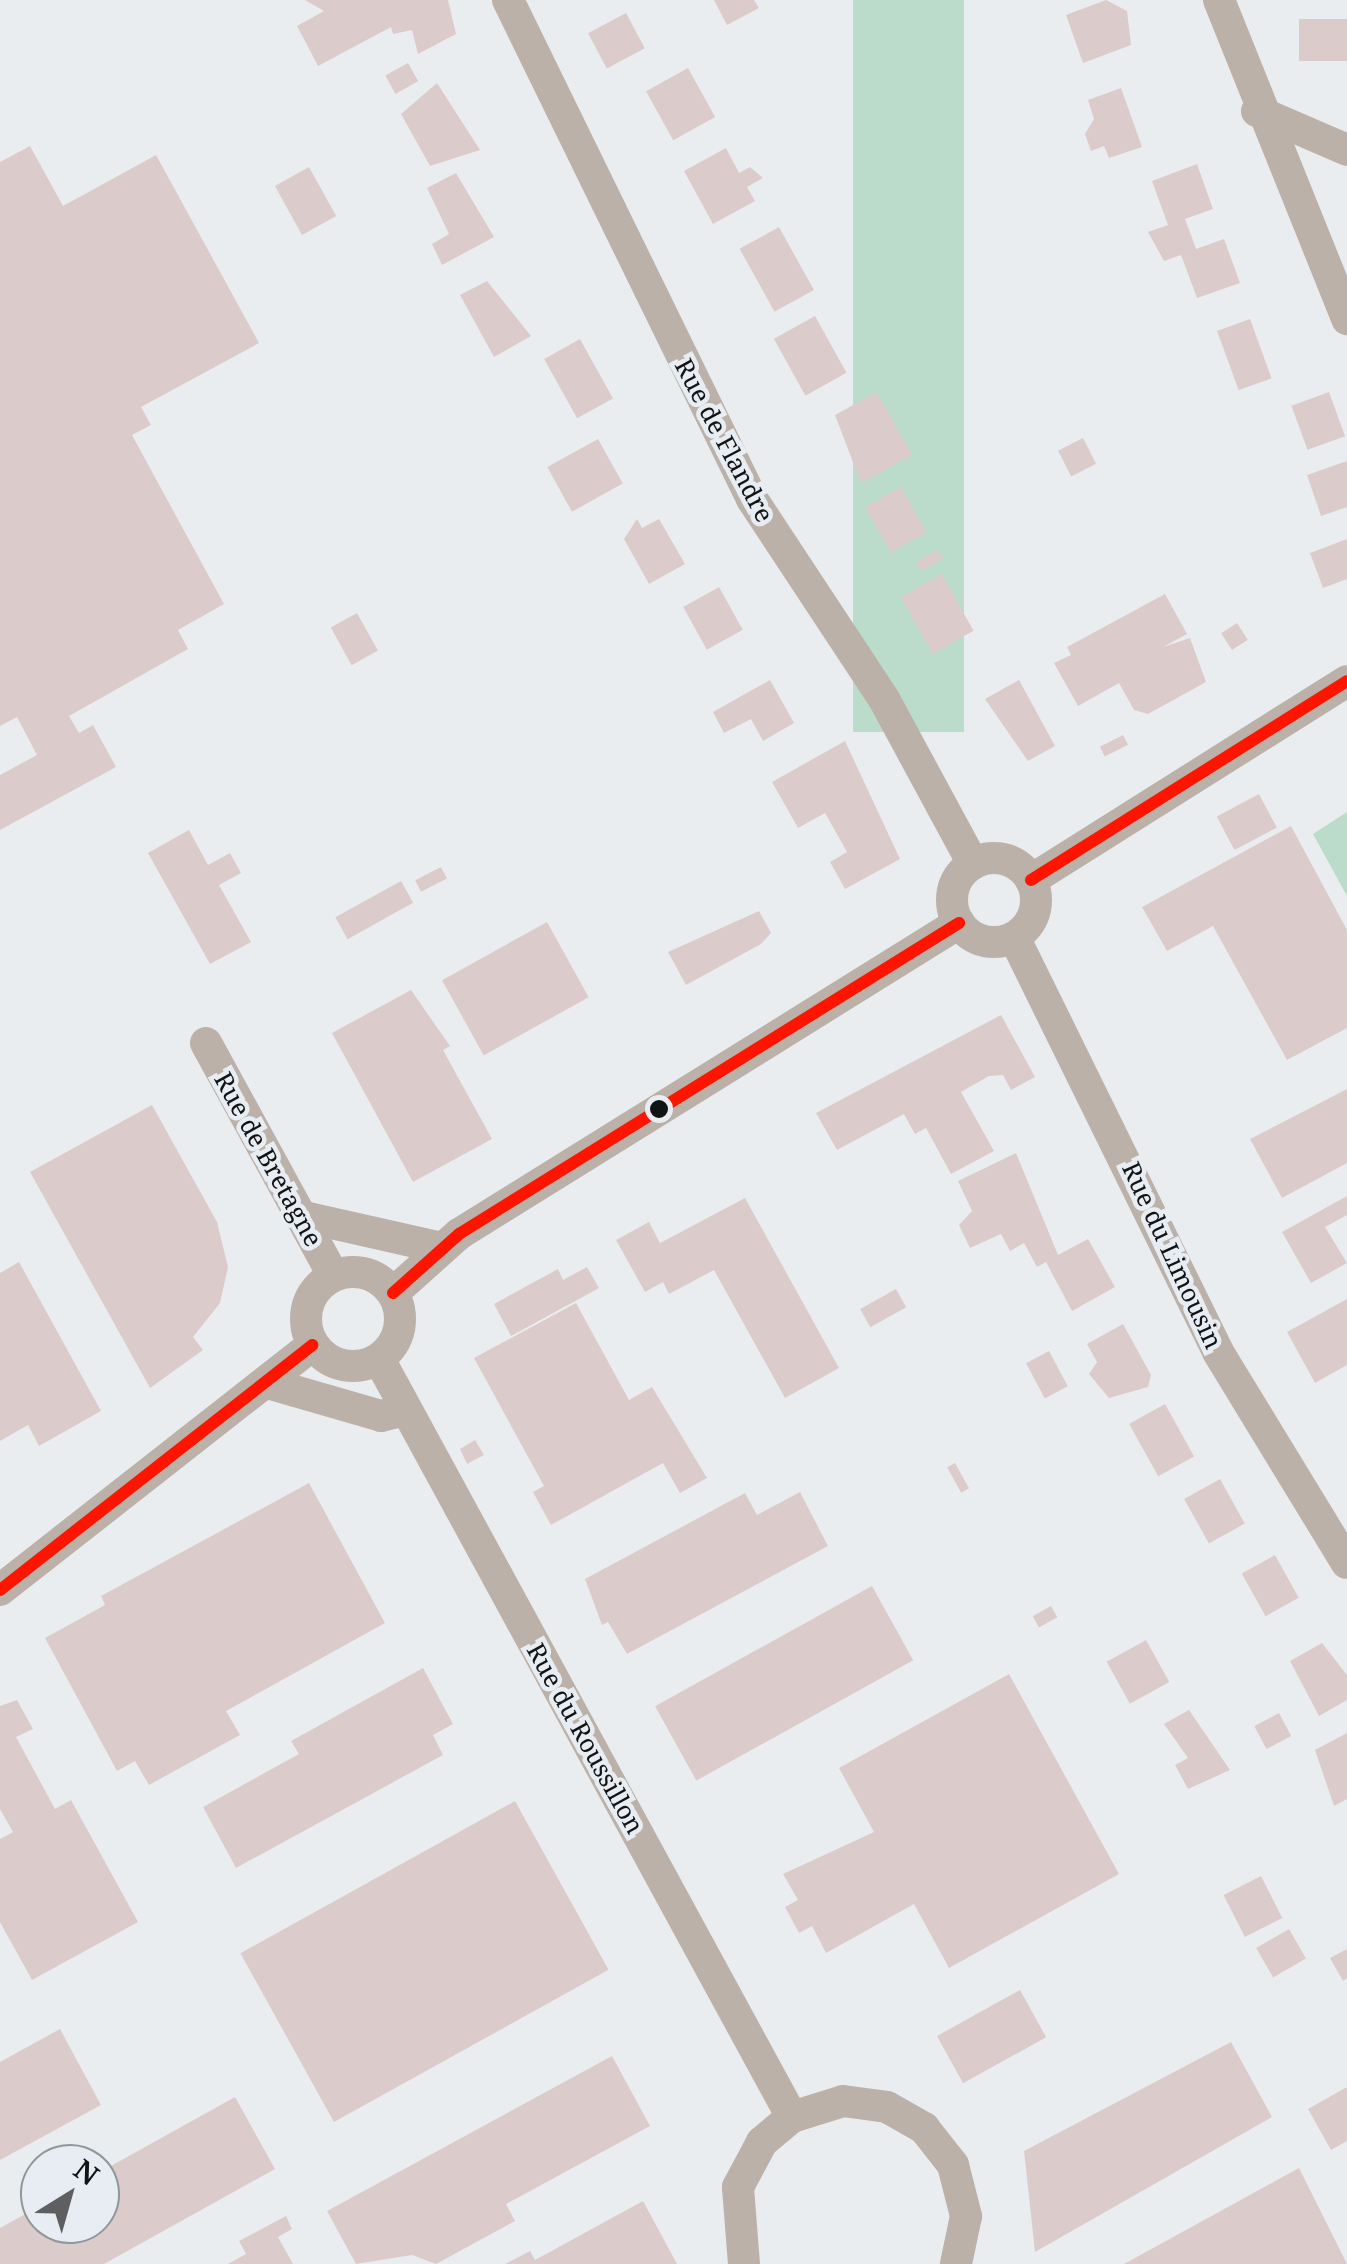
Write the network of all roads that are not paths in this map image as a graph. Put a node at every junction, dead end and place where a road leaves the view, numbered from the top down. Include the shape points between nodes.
1 (508, 0) edge
2 (1218, 0) edge
3 (1257, 112) junction
4 (1347, 150) edge
5 (1347, 319) edge
6 (1347, 680) edge
7 (972, 864) junction
8 (1031, 880) junction
9 (959, 923) junction
10 (1014, 938) junction
11 (206, 1043) dead end
12 (300, 1216) junction
13 (442, 1248) junction
14 (333, 1275) junction
15 (392, 1293) junction
16 (312, 1345) junction
17 (378, 1359) junction
18 (267, 1383) junction
19 (405, 1410) junction
20 (1347, 1564) edge
21 (0, 1590) edge
22 (792, 2117) junction
23 (744, 2264) edge
24 (956, 2264) edge

1 - 7 street, Rue de Flandre via 752,499 885,701
2 - 3 street
3 - 4 street
3 - 5 street
6 - 8 street
7 - 8 street via 1012,862
7 - 9 street via 952,897
8 - 10 street via 1034,912
9 - 10 street via 978,939
9 - 13 street
10 - 20 street, Rue du Limousin via 1218,1352
11 - 12 street, Rue de Bretagne
12 - 13 street
12 - 14 street, Rue de Bretagne
13 - 15 street
14 - 15 street via 366,1273
14 - 16 street via 306,1305
15 - 17 street via 400,1329
16 - 17 street via 342,1366
16 - 18 street
17 - 19 street, Rue du Roussillon
18 - 19 street via 381,1416
18 - 21 street
19 - 22 street, Rue du Roussillon
22 - 23 street via 762,2142 738,2187
22 - 24 street via 843,2102 886,2107 924,2128 953,2164 966,2216

